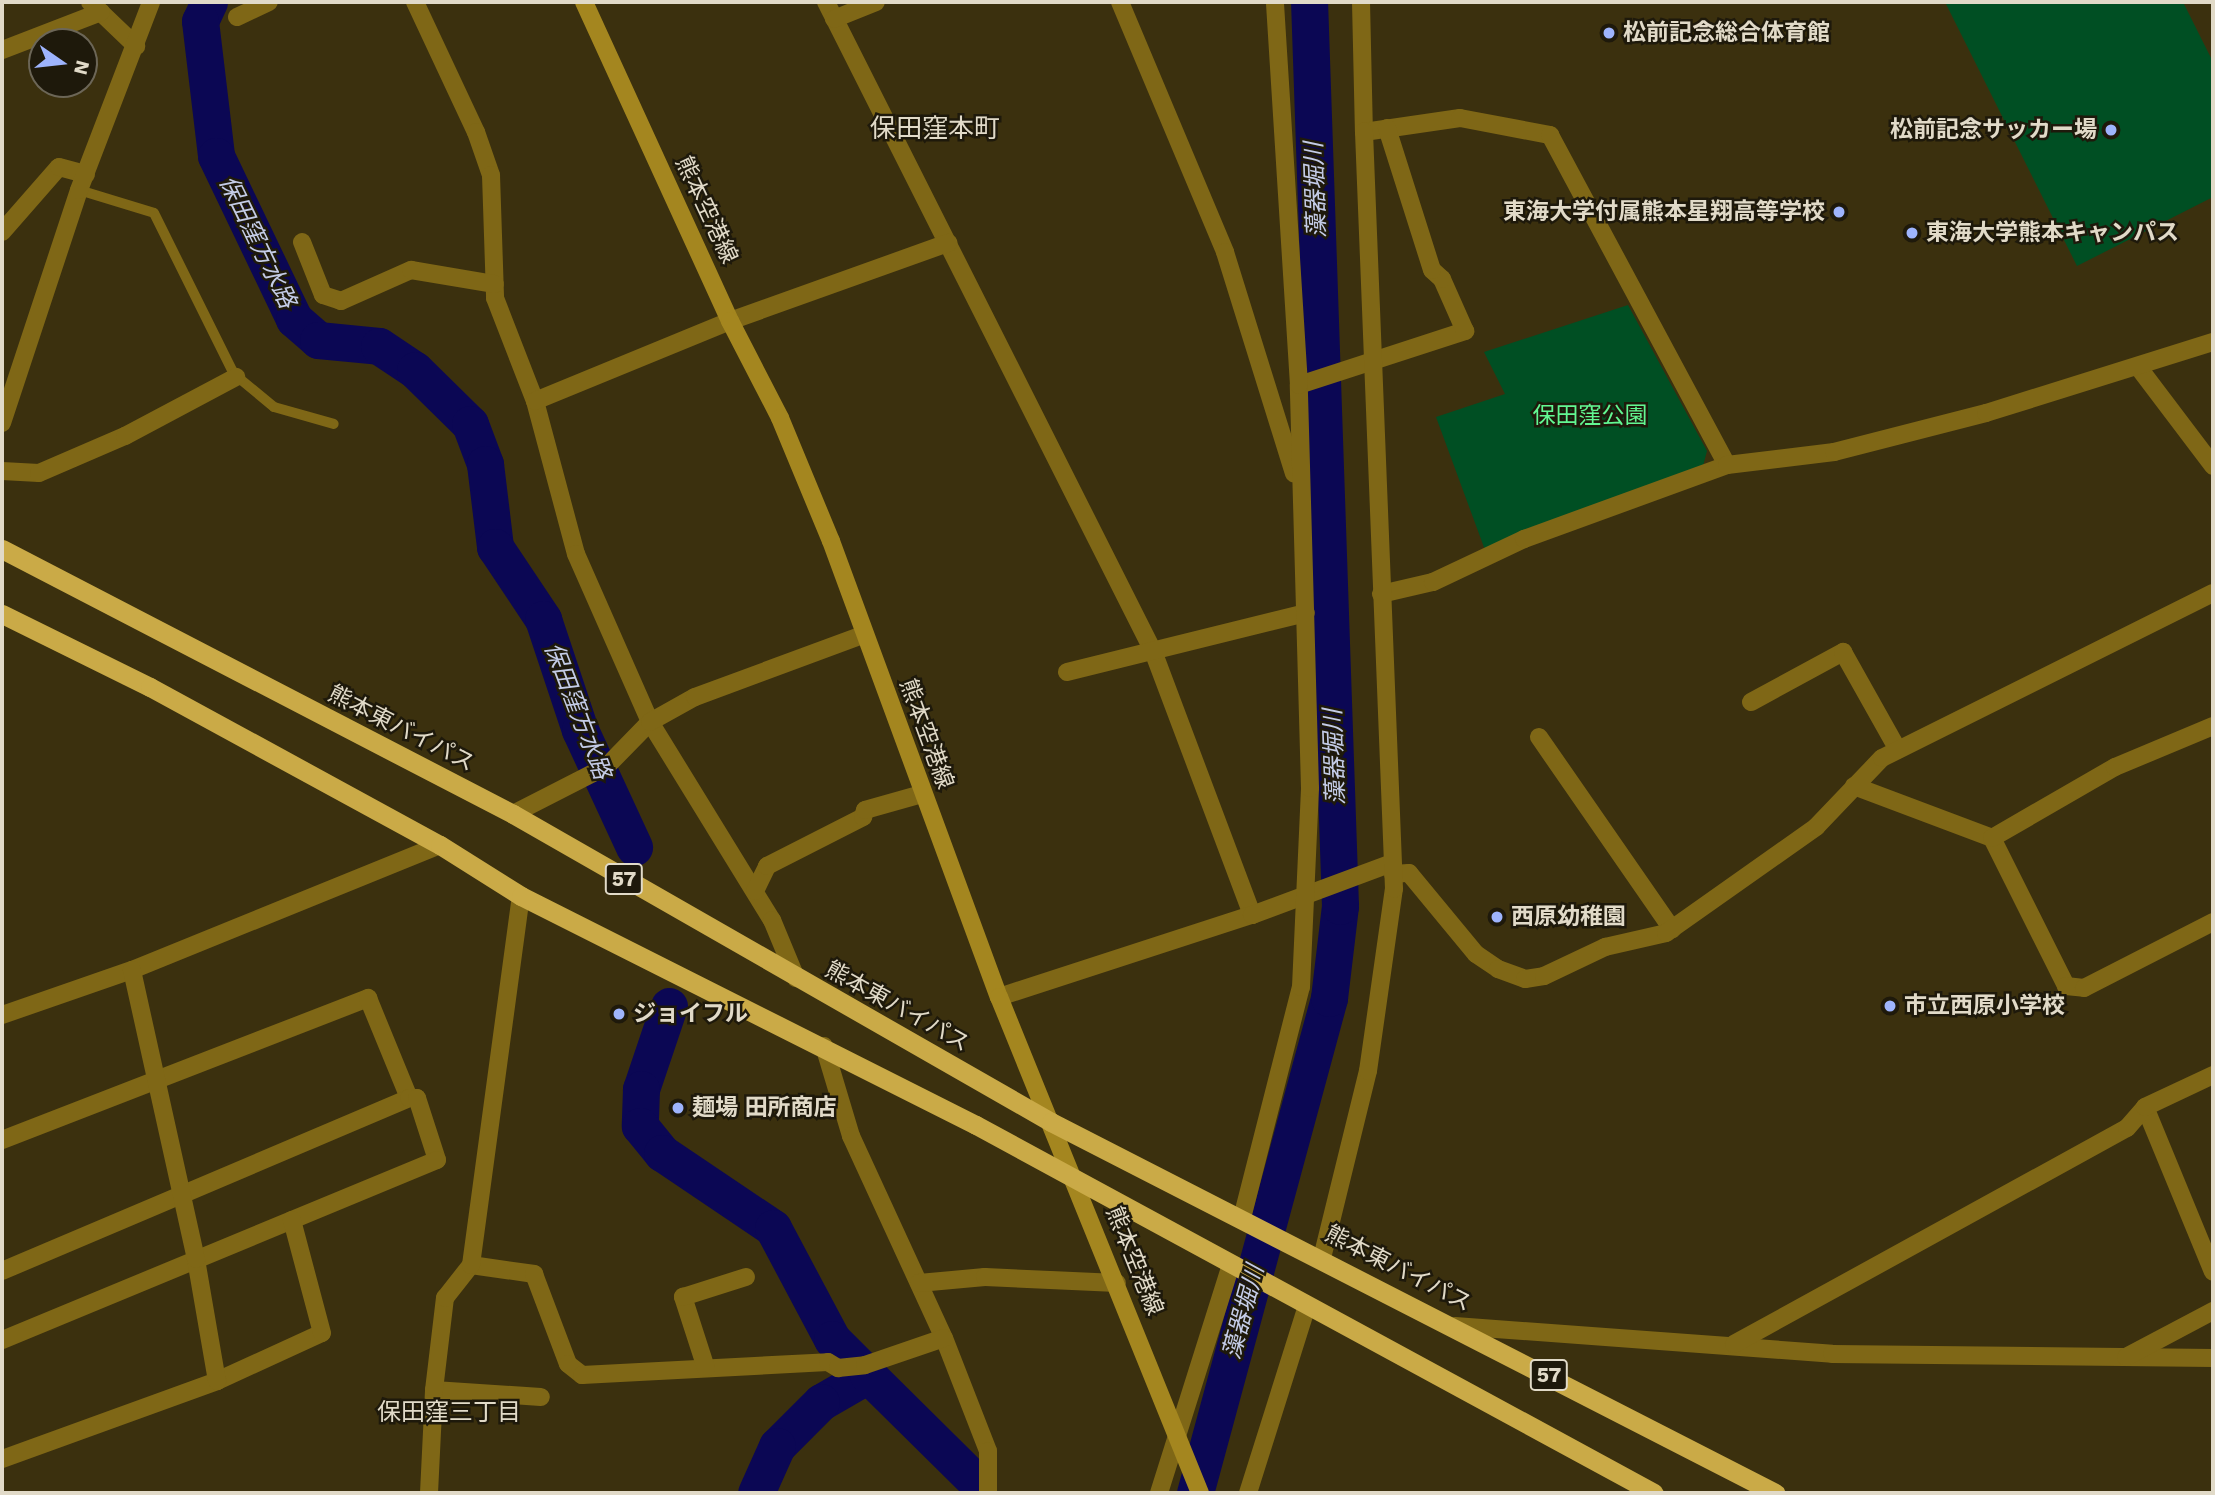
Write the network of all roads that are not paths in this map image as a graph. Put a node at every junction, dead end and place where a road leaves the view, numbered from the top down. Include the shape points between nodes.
1 (151, 2) edge
2 (269, 2) edge
3 (415, 2) edge
4 (584, 2) edge
5 (826, 2) edge
6 (876, 2) edge
7 (1120, 2) edge
8 (1275, 2) edge
9 (1361, 2) edge
10 (96, 7) edge
11 (237, 17) dead end
12 (834, 19) junction
13 (135, 46) junction
14 (2, 50) edge
15 (1387, 128) junction
16 (1364, 132) junction
17 (83, 182) junction
18 (2, 232) edge
19 (302, 242) dead end
20 (948, 243) junction
21 (495, 284) junction
22 (730, 321) junction
23 (2213, 342) edge
24 (1374, 363) junction
25 (2139, 368) junction
26 (236, 377) junction
27 (1305, 383) junction
28 (535, 401) junction
29 (2, 423) edge
30 (334, 424) dead end
31 (1727, 465) junction
32 (2213, 466) edge
33 (2, 471) edge
34 (1301, 495) junction
35 (2, 550) edge
36 (2213, 593) edge
37 (1381, 594) junction
38 (1306, 613) junction
39 (2, 614) edge
40 (863, 635) junction
41 (1153, 651) junction
42 (1067, 672) dead end
43 (1751, 702) dead end
44 (650, 723) junction
45 (2213, 726) edge
46 (1539, 737) dead end
47 (1898, 750) junction
48 (1854, 786) junction
49 (922, 794) junction
50 (513, 814) junction
51 (1992, 838) junction
52 (440, 845) junction
53 (1392, 868) junction
54 (755, 891) junction
55 (1309, 892) junction
56 (521, 896) junction
57 (1252, 915) junction
58 (2213, 922) edge
59 (1672, 929) junction
60 (132, 970) junction
61 (796, 978) junction
62 (999, 998) junction
63 (2, 1015) edge
64 (824, 1046) junction
65 (2213, 1075) edge
66 (156, 1081) junction
67 (409, 1098) junction
68 (2145, 1107) junction
69 (1051, 1122) junction
70 (2, 1140) edge
71 (1075, 1178) junction
72 (182, 1196) junction
73 (1242, 1217) junction
74 (292, 1220) junction
75 (1322, 1258) junction
76 (196, 1259) junction
77 (1231, 1264) junction
78 (471, 1265) junction
79 (2, 1270) edge
80 (2213, 1272) edge
81 (746, 1277) dead end
82 (919, 1283) junction
83 (1117, 1283) junction
84 (1307, 1306) junction
85 (2213, 1311) edge
86 (1455, 1326) junction
87 (944, 1338) junction
88 (2, 1340) edge
89 (1734, 1344) junction
90 (2123, 1358) junction
91 (2213, 1358) edge
92 (706, 1368) junction
93 (218, 1381) junction
94 (434, 1390) junction
95 (541, 1397) dead end
96 (1179, 1440) junction
97 (2, 1459) edge
98 (429, 1493) edge
99 (988, 1493) edge
100 (1159, 1493) edge
101 (1200, 1493) edge
102 (1248, 1493) edge
103 (1654, 1493) edge
104 (1774, 1493) edge

1 - 13 street
2 - 11 street
3 - 21 street via 476,132 491,175
4 - 22 main road, 熊本空港線
5 - 12 street
6 - 12 street
7 - 34 street via 1225,252
8 - 27 street
9 - 16 street
10 - 13 street
10 - 14 street
12 - 20 street
13 - 17 street
15 - 16 street
15 - 24 street via 1432,270 1442,279 1465,331
15 - 31 street via 1460,118 1549,135
16 - 24 street
17 - 18 street via 60,167
17 - 26 lane via 154,213
17 - 29 street
19 - 21 street via 323,295 341,301 411,270
20 - 22 street
20 - 41 street
21 - 28 street via 495,298
22 - 28 street
22 - 40 main road, 熊本空港線 via 780,418 831,541
23 - 25 street
24 - 27 street
24 - 37 street
25 - 31 street via 1834,452
25 - 32 street
26 - 30 lane via 274,407
26 - 33 street via 125,436 39,473
27 - 34 street
28 - 44 street via 576,554
31 - 37 street via 1524,539 1433,582
34 - 38 street
35 - 50 highway, 熊本東バイパス / 57
36 - 47 street
37 - 53 street
38 - 41 street
38 - 55 street
39 - 52 highway, 57 via 150,687
40 - 44 street via 695,697
40 - 49 main road, 熊本空港線
41 - 42 street
41 - 57 street
43 - 47 street via 1843,652
44 - 50 street via 607,766
44 - 54 street
45 - 51 street via 2115,767
46 - 59 street
47 - 48 street via 1882,758
48 - 51 street
48 - 59 street via 1816,827
49 - 54 street via 865,810 863,817 767,866
49 - 62 main road, 熊本空港線
50 - 61 highway, 熊本東バイパス / 57
51 - 58 street via 2066,986 2084,988
52 - 56 highway, 57
52 - 60 street
53 - 55 street
53 - 59 street via 1409,873 1476,954 1525,979 1544,976 1605,947
53 - 75 street via 1391,922 1368,1071
54 - 61 street
55 - 57 street
55 - 73 street via 1301,987
56 - 64 highway, 57
56 - 78 street
57 - 62 street
60 - 63 street
60 - 66 street
61 - 69 highway, 熊本東バイパス / 57
62 - 69 main road, 熊本空港線
64 - 71 highway, 57
64 - 82 street via 851,1136
65 - 68 street
66 - 67 street via 368,998
66 - 70 street
66 - 72 street
67 - 72 street
67 - 74 street via 417,1098 437,1160
68 - 80 street
68 - 89 street via 2127,1128
69 - 71 main road, 熊本空港線
69 - 73 highway, 熊本東バイパス / 57
71 - 77 highway, 57
71 - 83 main road, 熊本空港線
72 - 76 street
72 - 79 street
73 - 75 highway, 熊本東バイパス / 57
74 - 76 street
74 - 93 street via 322,1333
75 - 86 highway, 熊本東バイパス / 57
76 - 88 street
76 - 93 street
77 - 84 highway, 57
77 - 96 street
78 - 92 street via 534,1275 568,1364 582,1375
78 - 94 street via 445,1298
81 - 92 street via 684,1297
82 - 83 street via 985,1277
82 - 87 street
83 - 96 main road, 熊本空港線
84 - 102 street
84 - 103 highway, 57
85 - 90 street
86 - 89 street
86 - 104 highway, 熊本東バイパス / 57
87 - 92 street via 865,1365 838,1368 828,1362
87 - 99 street via 988,1451
89 - 90 street via 1832,1354
90 - 91 street
93 - 97 street
94 - 95 street
94 - 98 street
96 - 100 street
96 - 101 main road, 熊本空港線

